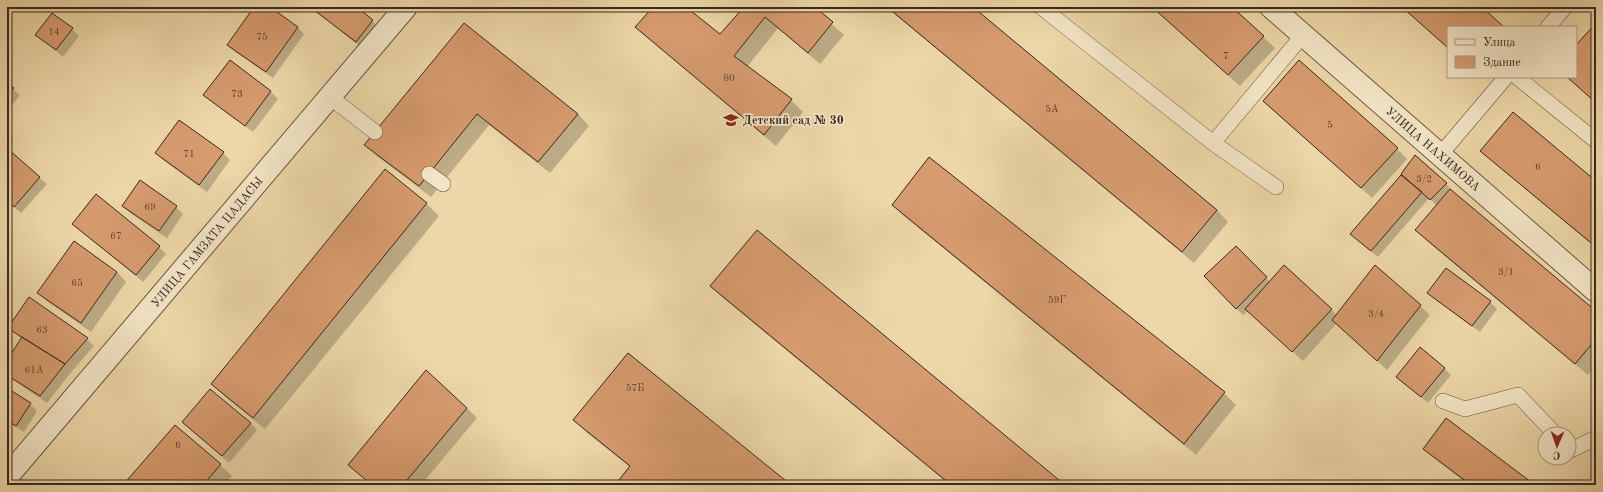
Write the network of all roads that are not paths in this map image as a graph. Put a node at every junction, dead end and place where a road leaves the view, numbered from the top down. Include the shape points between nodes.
1 (406, 7) edge
2 (1041, 7) edge
3 (1271, 7) edge
4 (1565, 7) edge
5 (1549, 26) edge
6 (1303, 35) junction
7 (1505, 78) edge
8 (1518, 78) edge
9 (330, 97) junction
10 (375, 132) dead end
11 (1596, 141) edge
12 (1213, 143) junction
13 (1440, 155) junction
14 (429, 174) dead end
15 (443, 184) dead end
16 (1276, 187) dead end
17 (1596, 291) edge
18 (1443, 401) dead end
19 (1547, 426) edge
20 (1596, 438) edge
21 (1577, 447) edge
22 (7, 477) edge

1 - 9 street, УЛИЦА ГАМЗАТА ЦАДАСЫ
2 - 12 lane
3 - 6 street, УЛИЦА НАХИМОВА
4 - 5 lane
6 - 12 lane
6 - 13 street, УЛИЦА НАХИМОВА
7 - 13 lane
8 - 11 lane
9 - 10 lane
9 - 22 street, УЛИЦА ГАМЗАТА ЦАДАСЫ
12 - 16 lane
13 - 17 street, УЛИЦА НАХИМОВА
14 - 15 lane
18 - 19 lane via 1465,409 1518,395
20 - 21 lane

